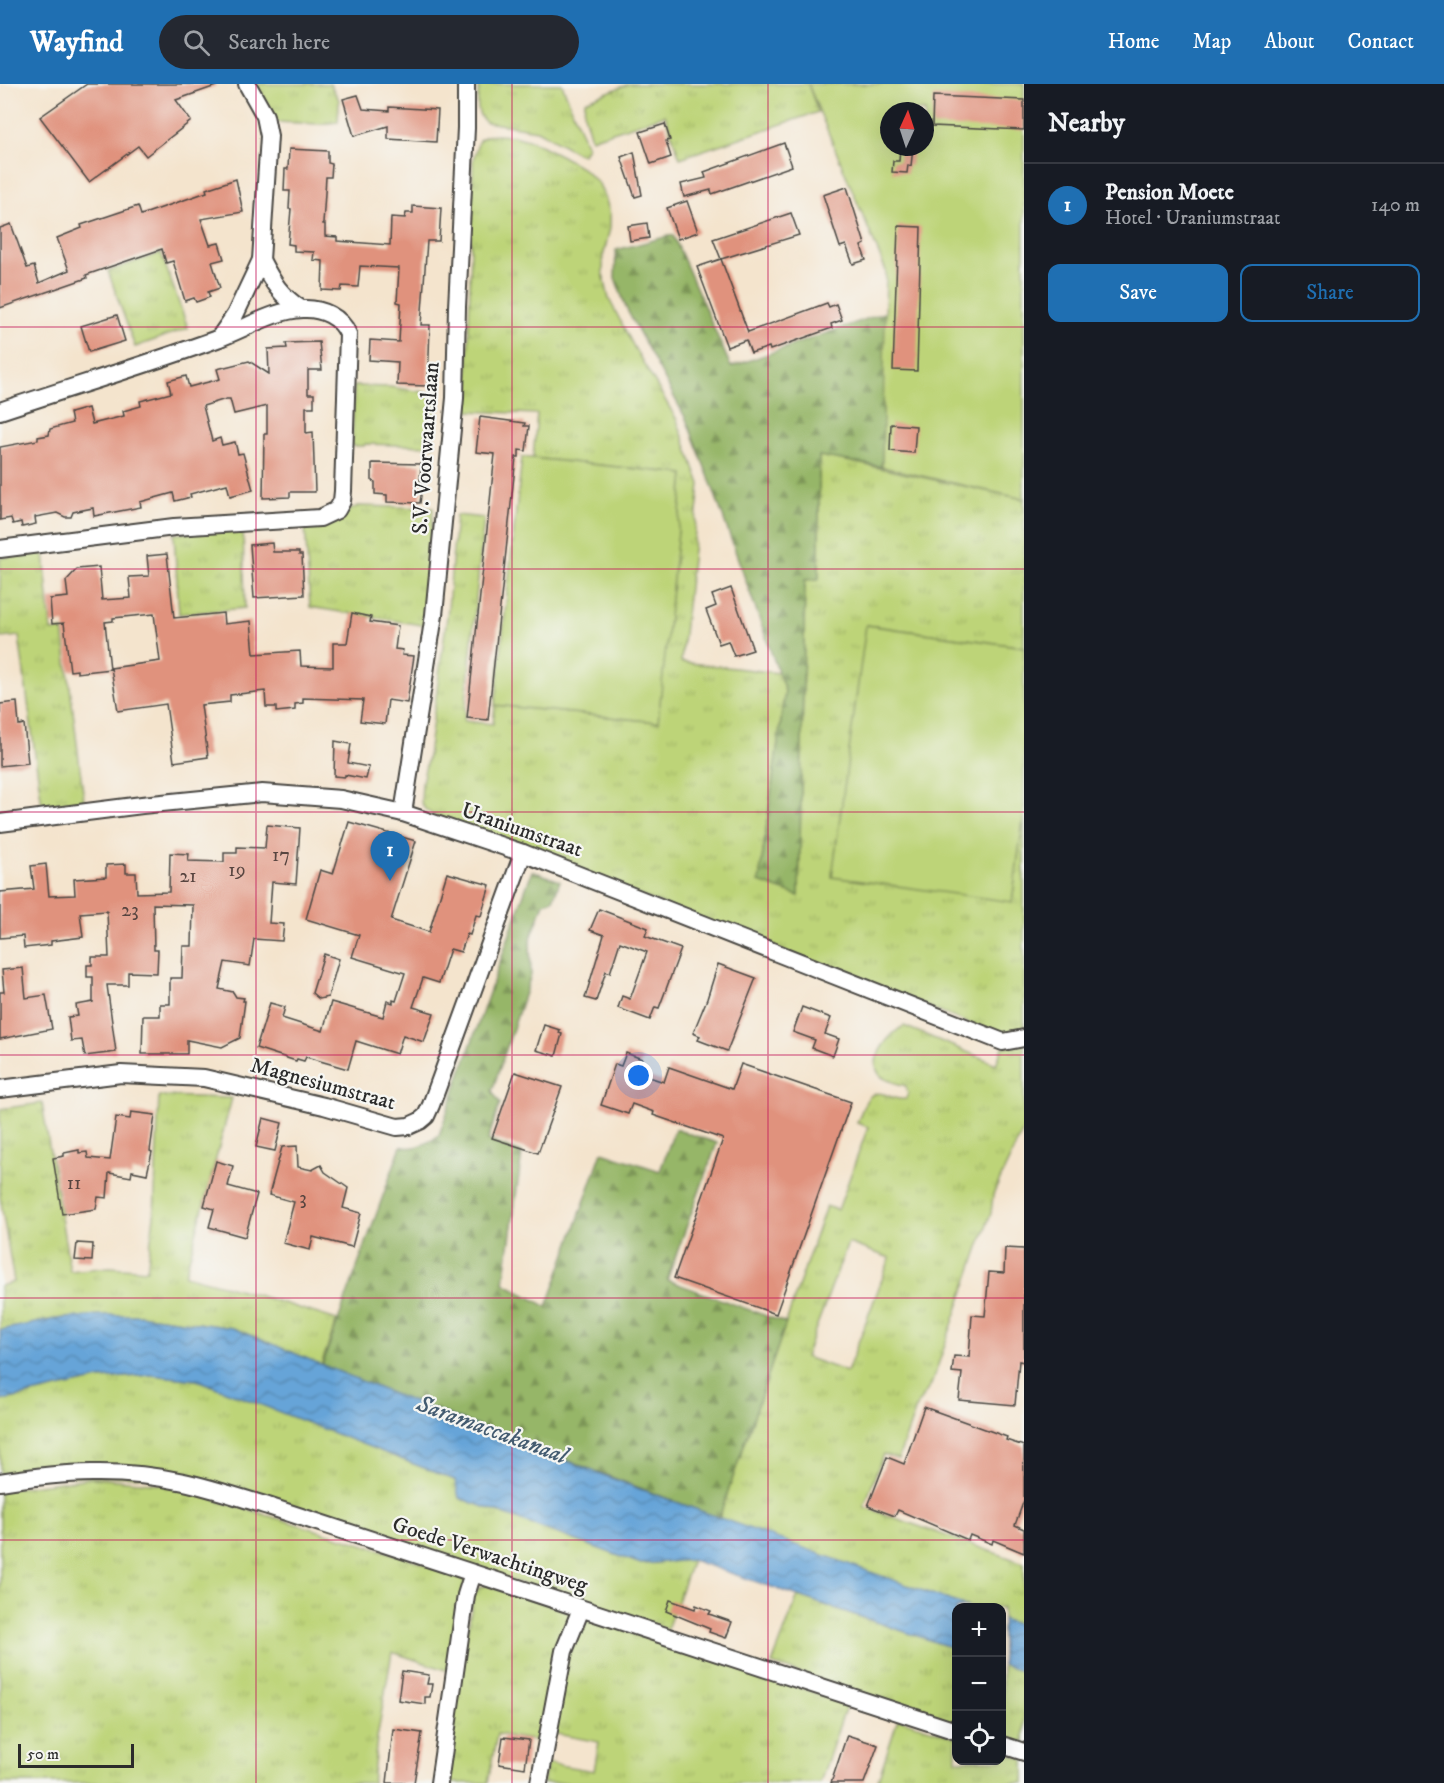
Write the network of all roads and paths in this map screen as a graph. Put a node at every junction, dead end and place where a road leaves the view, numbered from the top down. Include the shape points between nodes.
1 (247, 84) edge
2 (466, 84) edge
3 (261, 260) junction
4 (301, 309) junction
5 (218, 339) junction
6 (0, 411) edge
7 (0, 549) edge
8 (404, 813) junction
9 (0, 823) edge
10 (523, 853) junction
11 (1024, 1038) edge
12 (0, 1089) edge
13 (0, 1482) edge
14 (473, 1573) junction
15 (581, 1609) junction
16 (952, 1729) edge
17 (1006, 1746) edge
18 (1024, 1752) edge
19 (439, 1783) edge
20 (539, 1783) edge

1 - 3 street via 265,116 269,136
2 - 8 street, S.V. Voorwaartslaan via 455,398 434,615
3 - 4 street via 274,286
3 - 5 street via 235,315
4 - 5 street
4 - 7 street via 336,318 348,334 345,477 342,501 332,514 320,518 174,527
5 - 6 street
8 - 9 street, Uraniumstraat via 341,799 262,793
8 - 10 street, Uraniumstraat
10 - 11 street, Uraniumstraat via 1003,1042
10 - 12 street, Magnesiumstraat via 431,1105 426,1116 414,1124 397,1127 204,1078 121,1074
13 - 14 street, Goede Verwachtingweg via 84,1472 184,1482
14 - 15 street, Goede Verwachtingweg
14 - 19 street via 466,1596
15 - 16 street, Goede Verwachtingweg
15 - 20 street via 564,1651
17 - 18 street

